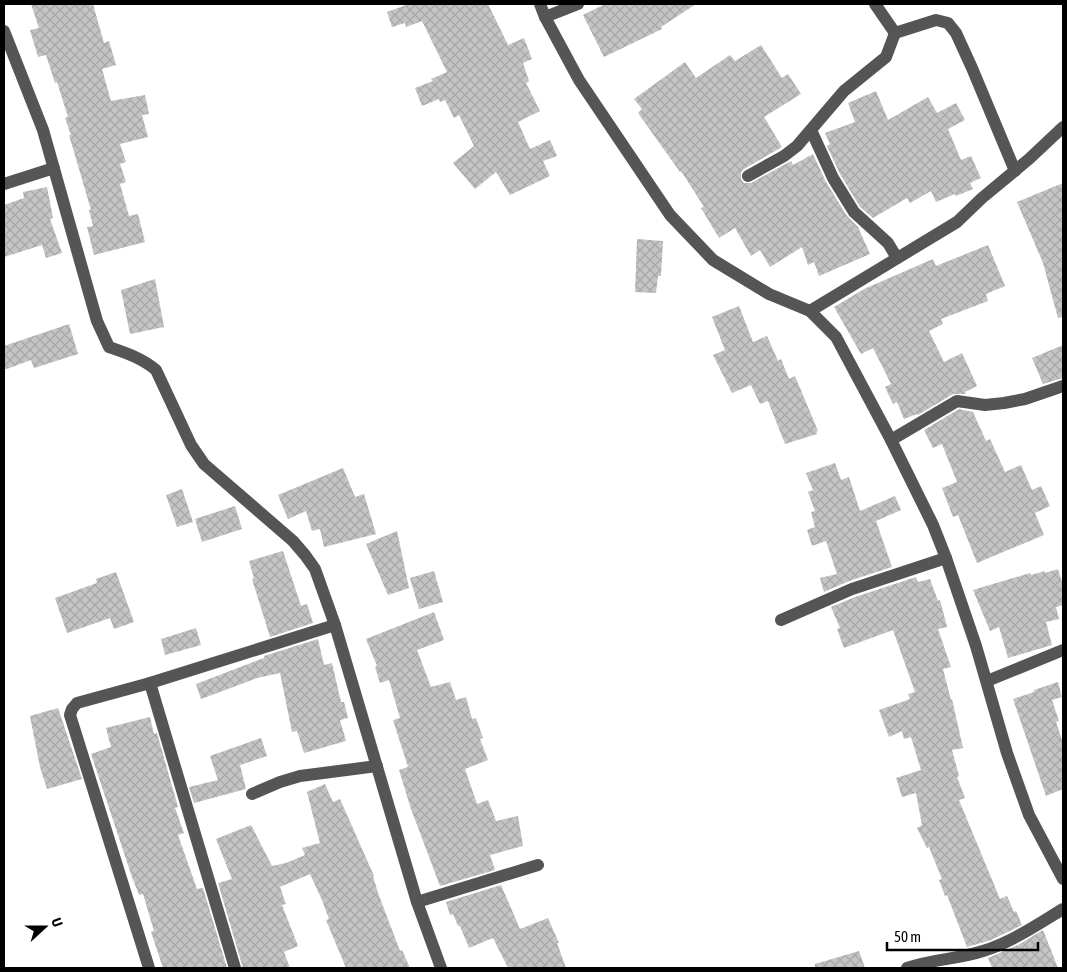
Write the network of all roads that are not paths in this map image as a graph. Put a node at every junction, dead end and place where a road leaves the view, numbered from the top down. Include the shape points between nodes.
1 (540, 4) edge
2 (578, 4) edge
3 (875, 4) edge
4 (545, 17) junction
5 (4, 31) edge
6 (895, 33) junction
7 (1063, 127) edge
8 (810, 130) junction
9 (54, 168) junction
10 (1015, 171) junction
11 (748, 176) dead end
12 (4, 184) edge
13 (897, 258) junction
14 (810, 311) junction
15 (1063, 386) edge
16 (891, 440) junction
17 (946, 558) junction
18 (781, 620) dead end
19 (335, 625) junction
20 (1063, 650) edge
21 (987, 681) junction
22 (150, 683) junction
23 (377, 766) junction
24 (252, 794) dead end
25 (538, 865) dead end
26 (1063, 879) edge
27 (417, 902) junction
28 (1063, 910) edge
29 (149, 968) edge
30 (235, 968) edge
31 (441, 968) edge
32 (907, 968) edge

1 - 4 street
2 - 4 street
3 - 6 street
4 - 14 street via 579,80 670,216 713,260 769,294
5 - 9 street via 43,130
6 - 8 street via 886,56 844,91
6 - 10 street via 936,20 948,23 968,59
7 - 10 street
8 - 11 street via 784,156
8 - 13 street via 854,212 888,243
9 - 12 street
9 - 19 street via 97,320 109,347 146,362 156,370 204,464 293,541 315,569
10 - 13 street via 957,222
13 - 14 street
14 - 16 street via 836,337
15 - 16 street via 1004,403 957,402
16 - 17 street via 933,524
17 - 18 street via 852,589
17 - 21 street
19 - 22 street
19 - 23 street
20 - 21 street
21 - 26 street via 1029,815
22 - 29 street via 77,703 70,715
22 - 30 street
23 - 24 street via 300,776
23 - 27 street
25 - 27 street
27 - 31 street
28 - 32 street via 998,946

